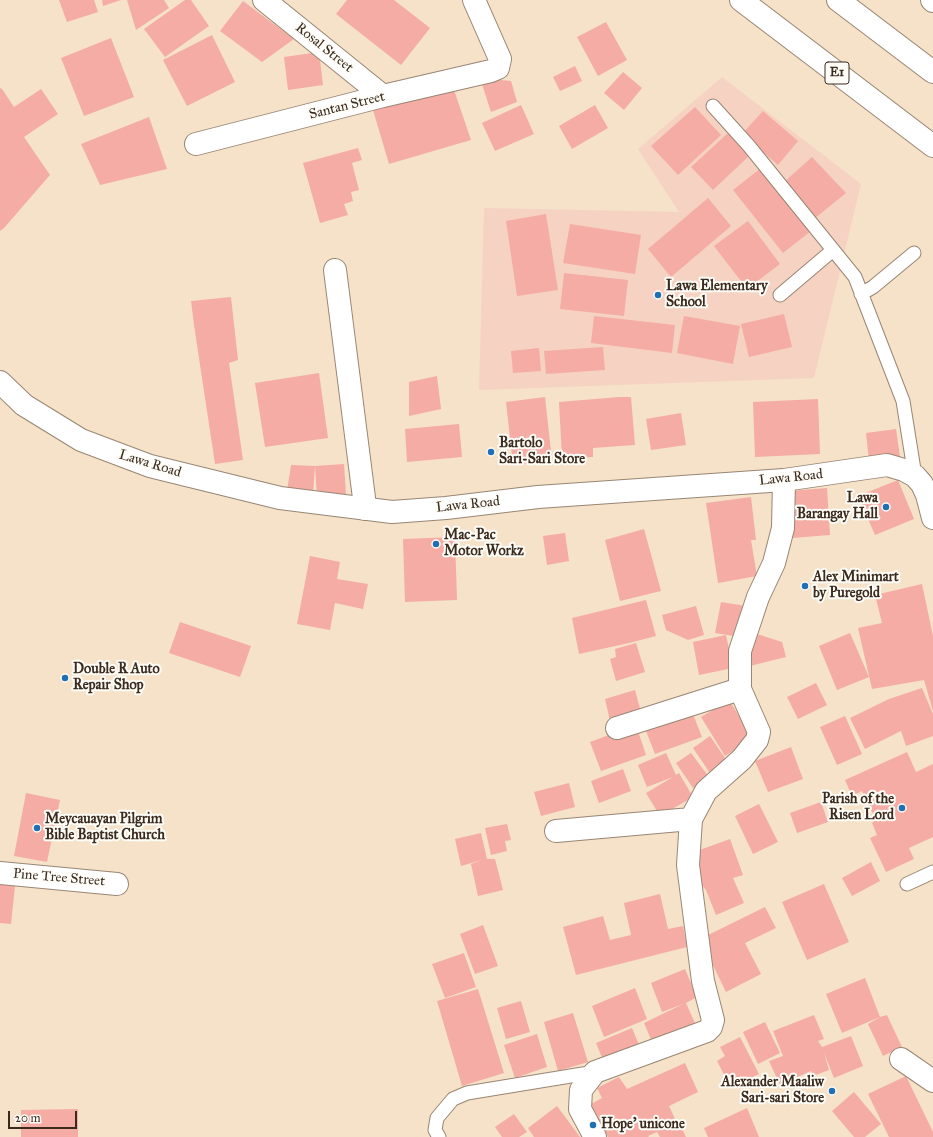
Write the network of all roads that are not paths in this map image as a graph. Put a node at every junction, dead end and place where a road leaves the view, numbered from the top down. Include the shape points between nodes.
1 (264, 0) edge
2 (474, 0) edge
3 (740, 0) edge
4 (838, 0) edge
5 (933, 72) edge
6 (383, 96) junction
7 (714, 106) dead end
8 (196, 144) dead end
9 (933, 146) edge
10 (833, 250) junction
11 (914, 253) dead end
12 (335, 270) dead end
13 (862, 294) junction
14 (780, 295) dead end
15 (0, 382) edge
16 (915, 476) junction
17 (784, 480) junction
18 (365, 509) junction
19 (933, 518) edge
20 (740, 689) junction
21 (617, 728) dead end
22 (691, 819) junction
23 (556, 831) dead end
24 (933, 872) edge
25 (0, 873) edge
26 (117, 884) dead end
27 (907, 884) dead end
28 (901, 1059) dead end
29 (596, 1072) junction
30 (933, 1081) edge
31 (439, 1137) edge
32 (595, 1137) edge

1 - 6 main road, Rosal Street
2 - 6 main road, Santan Street via 500,59 498,68
3 - 9 main road, E1
4 - 5 main road
6 - 8 main road, Santan Street
7 - 10 lane via 750,146
10 - 13 lane via 854,277
10 - 14 lane
11 - 13 lane
12 - 18 main road
13 - 16 lane via 903,401
15 - 18 main road, Lawa Road via 24,405 81,440 150,466 280,498
16 - 17 main road, Lawa Road via 887,465
16 - 19 main road via 927,495
17 - 18 main road, Lawa Road via 538,497 400,512
17 - 20 main road via 783,528 774,563 758,597 740,651
20 - 21 main road
20 - 22 main road via 759,732 757,740 742,759 706,791
22 - 23 main road
22 - 29 main road via 688,865 703,980 714,1020 707,1031
24 - 27 lane
25 - 26 main road, Pine Tree Street
28 - 30 main road
29 - 31 lane via 466,1093 453,1099 437,1118 435,1130
29 - 32 main road via 581,1090 580,1109

